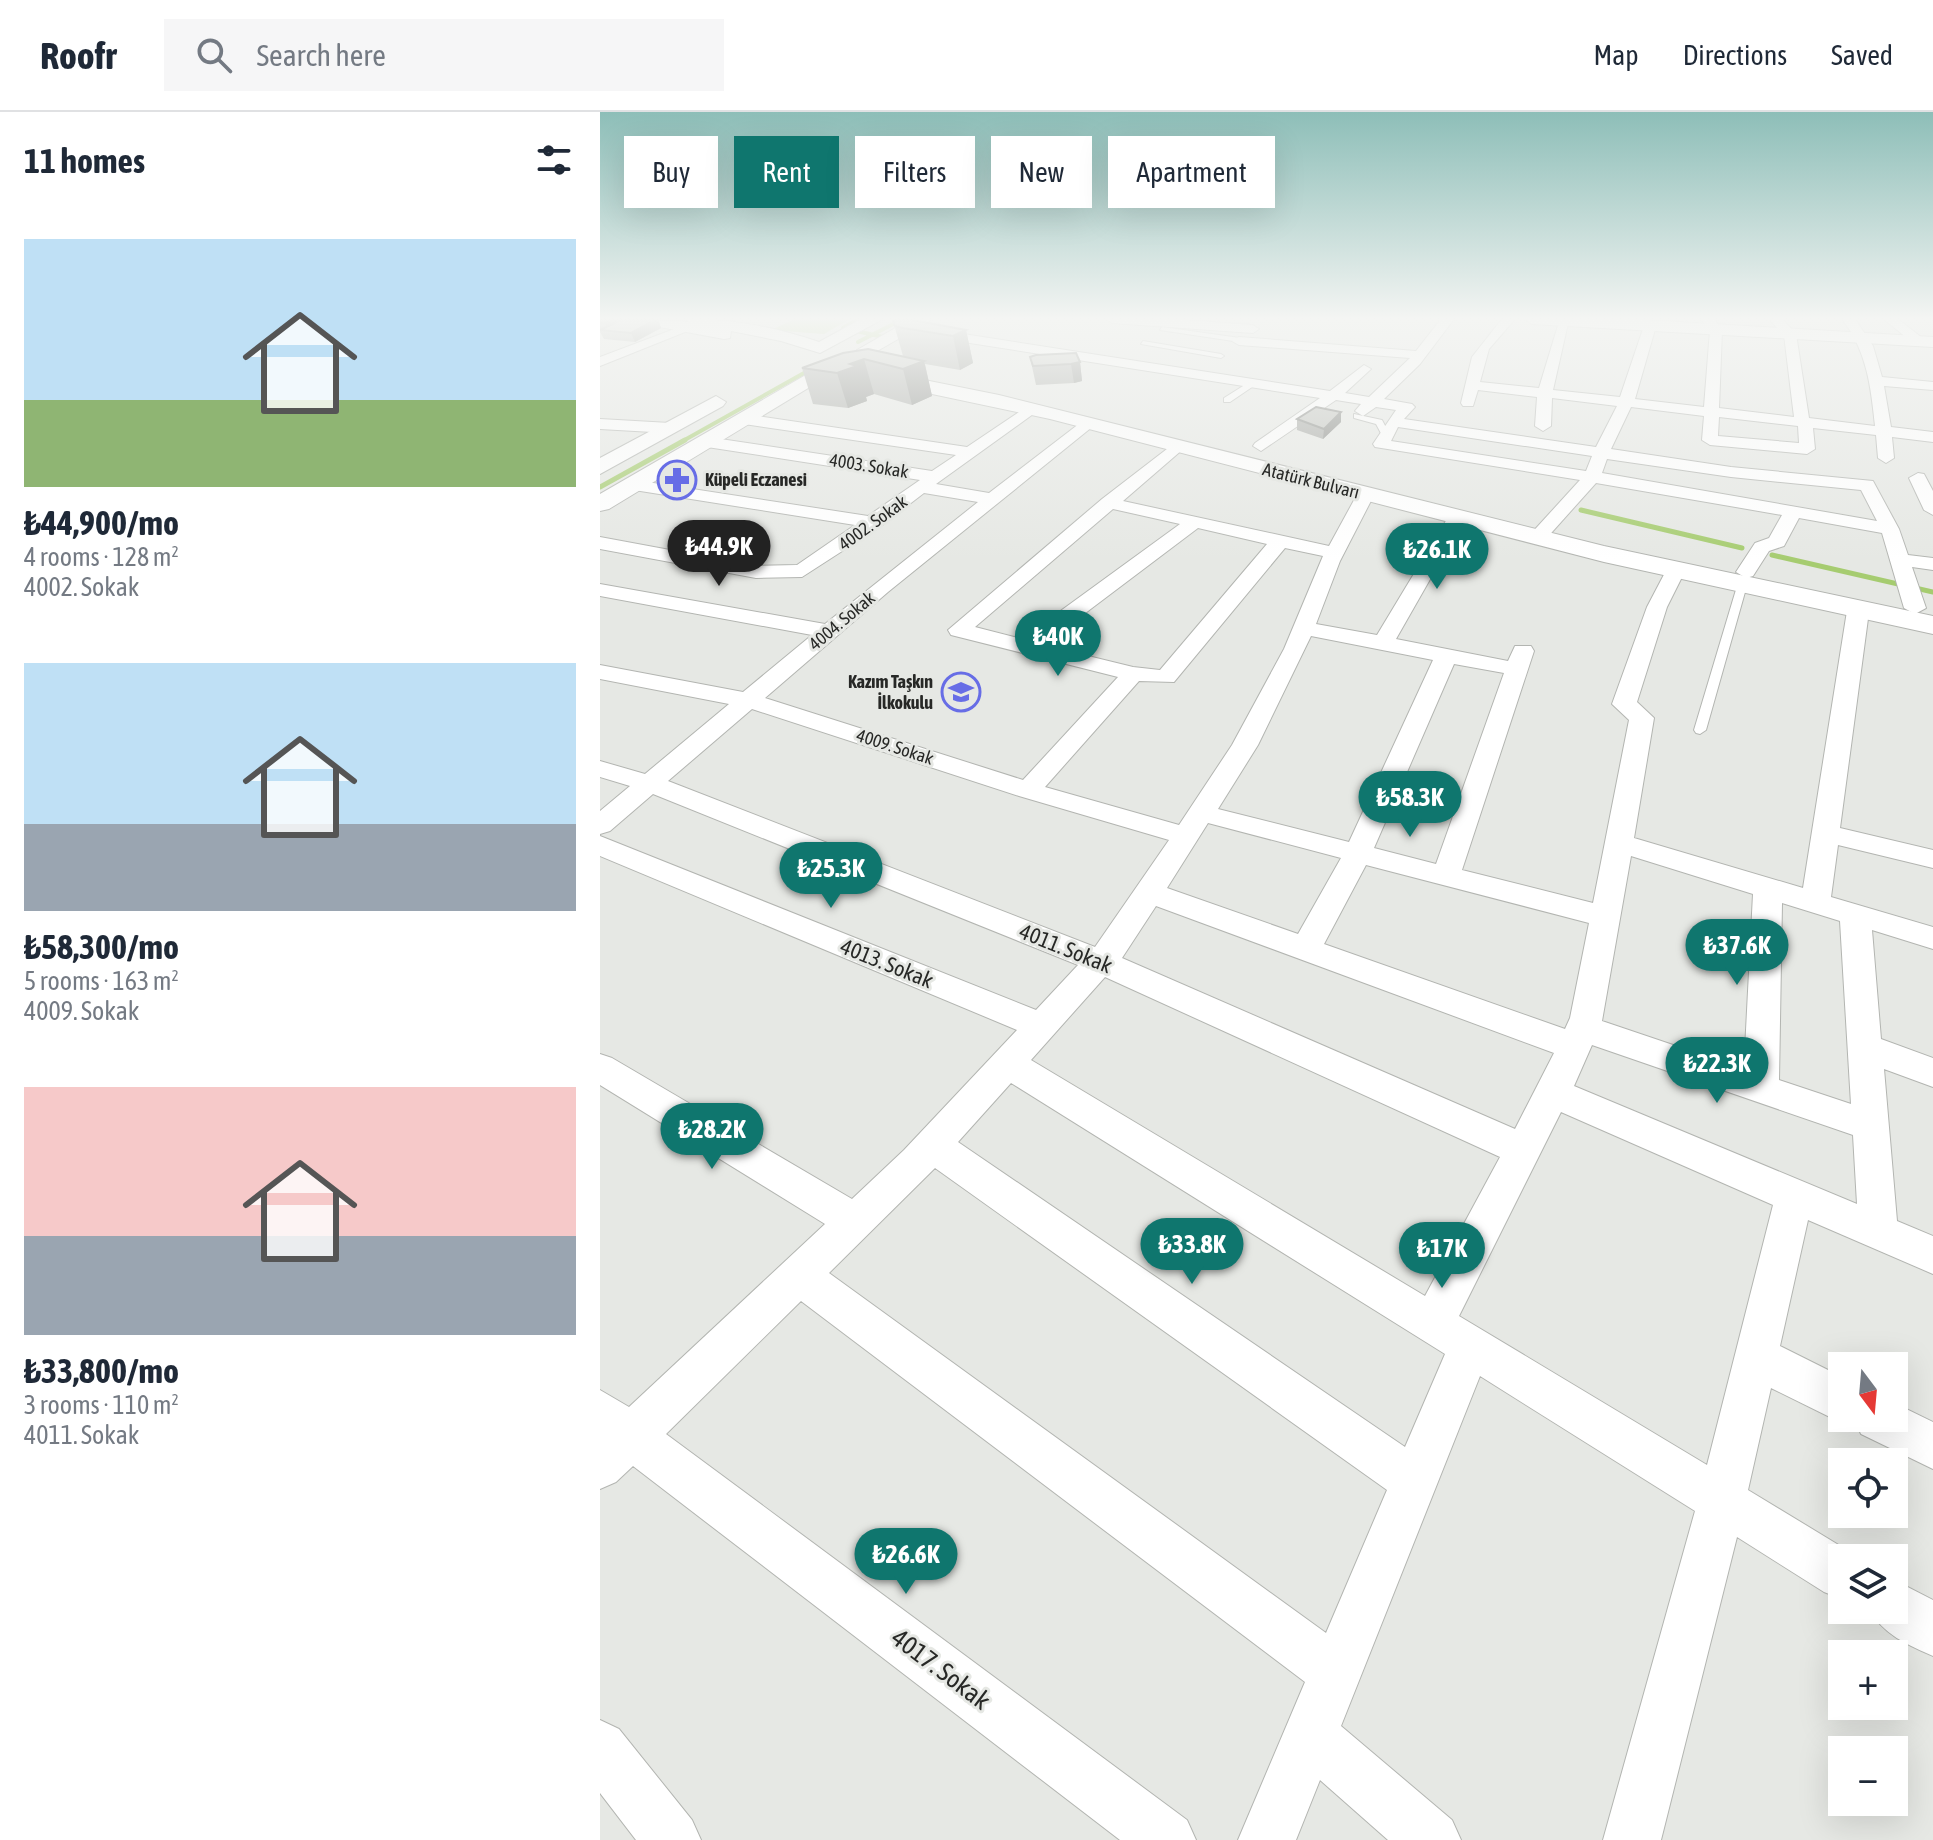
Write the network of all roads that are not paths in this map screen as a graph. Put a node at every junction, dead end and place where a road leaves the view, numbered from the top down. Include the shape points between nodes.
1 (720, 400) edge
2 (765, 400) edge
3 (989, 400) edge
4 (1030, 400) edge
5 (1328, 400) edge
6 (1357, 400) edge
7 (1375, 400) edge
8 (1469, 400) edge
9 (1545, 400) edge
10 (1599, 400) edge
11 (1627, 400) edge
12 (1711, 400) edge
13 (1800, 400) edge
14 (1883, 400) edge
15 (1373, 402) junction
16 (1626, 403) junction
17 (1031, 409) junction
18 (1467, 410) dead end
19 (1711, 412) junction
20 (1357, 416) joint
21 (744, 419) junction
22 (1803, 422) junction
23 (1089, 423) junction
24 (600, 424) edge
25 (1543, 426) dead end
26 (670, 428) junction
27 (1390, 429) junction
28 (1883, 431) junction
29 (1933, 437) edge
30 (707, 442) junction
31 (1261, 446) dead end
32 (1176, 447) junction
33 (1603, 451) junction
34 (971, 452) junction
35 (1886, 458) dead end
36 (600, 467) edge
37 (1591, 478) junction
38 (1933, 480) edge
39 (929, 482) junction
40 (634, 485) junction
41 (1365, 495) junction
42 (992, 499) junction
43 (1108, 503) junction
44 (600, 504) edge
45 (1933, 510) edge
46 (1793, 511) junction
47 (1456, 518) junction
48 (874, 522) junction
49 (1195, 522) junction
50 (1890, 529) junction
51 (1544, 530) junction
52 (1280, 541) junction
53 (600, 543) edge
54 (1335, 553) junction
55 (1899, 560) junction
56 (1933, 564) edge
57 (1676, 569) junction
58 (1744, 578) junction
59 (600, 590) edge
60 (1916, 598) edge
61 (1858, 611) junction
62 (1933, 625) edge
63 (1304, 628) junction
64 (829, 631) junction
65 (1383, 643) junction
66 (1027, 646) junction
67 (1446, 656) junction
68 (600, 672) edge
69 (1133, 674) junction
70 (751, 701) junction
71 (1700, 730) dead end
72 (600, 769) edge
73 (651, 784) junction
74 (1028, 790) junction
75 (1194, 824) junction
76 (600, 825) edge
77 (1826, 833) junction
78 (1620, 843) junction
79 (600, 845) edge
80 (1358, 853) junction
81 (1933, 859) edge
82 (1446, 876) junction
83 (1768, 887) junction
84 (1150, 893) junction
85 (1816, 901) junction
86 (1855, 912) junction
87 (1606, 917) junction
88 (1933, 938) edge
89 (1305, 949) junction
90 (1100, 961) junction
91 (1041, 1026) junction
92 (1578, 1037) junction
93 (1865, 1047) junction
94 (1007, 1063) junction
95 (600, 1068) edge
96 (1933, 1073) edge
97 (1761, 1089) junction
98 (1553, 1093) junction
99 (1871, 1126) junction
100 (932, 1145) junction
101 (1523, 1150) junction
102 (1795, 1194) junction
103 (855, 1221) junction
104 (1878, 1230) junction
105 (1933, 1255) edge
106 (799, 1275) junction
107 (1451, 1334) junction
108 (1756, 1357) junction
109 (1828, 1394) edge
110 (1905, 1432) edge
111 (611, 1438) edge
112 (1933, 1446) edge
113 (1414, 1481) junction
114 (1722, 1500) junction
115 (1828, 1565) edge
116 (1908, 1614) edge
117 (1933, 1630) edge
118 (1336, 1673) junction
119 (1310, 1736) junction
120 (600, 1748) edge
121 (672, 1840) edge
122 (1167, 1840) edge
123 (1267, 1840) edge
124 (1432, 1840) edge
125 (1632, 1840) edge

1 - 26 main road
2 - 21 main road
3 - 17 main road, Atatürk Bulvarı
4 - 51 main road, Atatürk Bulvarı
5 - 31 street
6 - 15 street
7 - 15 street
8 - 18 street
9 - 25 street
10 - 16 street
11 - 16 street
12 - 19 street
13 - 22 street
14 - 28 street
15 - 20 street
15 - 27 street via 1407,407
16 - 19 street
16 - 33 street
17 - 23 main road, Atatürk Bulvarı
17 - 34 street, 4002. Sokak
19 - 22 street
19 - 22 street via 1710,440 1807,449
20 - 27 lane
21 - 30 main road
21 - 34 street
22 - 28 street
23 - 32 main road, Atatürk Bulvarı
23 - 42 street, 4004. Sokak
24 - 26 street
26 - 36 main road
27 - 33 street
27 - 37 street via 1381,444
28 - 29 street
28 - 35 street
30 - 39 street, 4003. Sokak
30 - 40 main road
32 - 41 main road, Atatürk Bulvarı
32 - 43 street
33 - 37 street
33 - 50 street via 1731,472 1867,485
34 - 39 street, 4002. Sokak
37 - 46 street
37 - 51 street
38 - 45 street via 1918,478
39 - 42 street, 4003. Sokak
39 - 48 street, 4002. Sokak
40 - 44 main road
40 - 48 street
41 - 47 main road, Atatürk Bulvarı
41 - 54 street
42 - 64 street, 4004. Sokak
43 - 49 street
43 - 66 street via 959,630
46 - 50 street
46 - 58 street via 1777,542 1762,547
47 - 51 main road, Atatürk Bulvarı
47 - 65 street
48 - 53 street, 4002. Sokak via 802,571 756,572
49 - 52 street
49 - 66 street
50 - 55 street
51 - 57 main road, Atatürk Bulvarı
51 - 58 main road, Atatürk Bulvarı
52 - 54 street
52 - 69 street via 1166,677
54 - 63 street
55 - 56 street
55 - 60 street
57 - 58 main road, Atatürk Bulvarı
57 - 78 street via 1657,607 1624,704 1642,718
58 - 60 main road, Atatürk Bulvarı
58 - 61 main road, Atatürk Bulvarı
58 - 71 lane
59 - 64 street
61 - 62 main road, Atatürk Bulvarı
61 - 77 street
63 - 65 street
63 - 75 street via 1245,745
64 - 70 street, 4004. Sokak
65 - 67 street
66 - 69 street
67 - 80 street
67 - 82 street via 1520,660
68 - 70 street, 4009. Sokak
69 - 74 street
70 - 73 street, 4004. Sokak
70 - 74 street, 4009. Sokak
72 - 73 street, 4011. Sokak
73 - 76 street, 4004. Sokak
73 - 90 street, 4011. Sokak
74 - 75 street, 4009. Sokak
75 - 80 street, 4009. Sokak
75 - 84 street
77 - 81 street
77 - 85 street
78 - 83 street
78 - 87 street
79 - 91 street, 4013. Sokak
80 - 82 street, 4009. Sokak
80 - 89 street
82 - 87 street, 4009. Sokak
83 - 85 street
83 - 97 street
84 - 89 street
84 - 90 street
85 - 86 street
86 - 88 street
86 - 93 street
87 - 92 street
89 - 92 street
90 - 91 street
90 - 101 street, 4011. Sokak
91 - 94 street
92 - 97 street
92 - 98 street
93 - 96 street
93 - 99 street
94 - 100 street
94 - 107 street
95 - 103 street
97 - 99 street
98 - 101 street
98 - 102 street
99 - 104 street
100 - 103 street
100 - 113 street
101 - 107 street
102 - 104 street
102 - 108 street
103 - 106 street
104 - 105 street
106 - 111 street
106 - 118 street
107 - 113 street
107 - 114 street
108 - 109 street
108 - 114 street
110 - 112 street
111 - 122 street, 4017. Sokak
113 - 118 street
114 - 115 street
114 - 125 street
116 - 117 street
118 - 119 street
119 - 123 street
119 - 124 street
120 - 121 street

